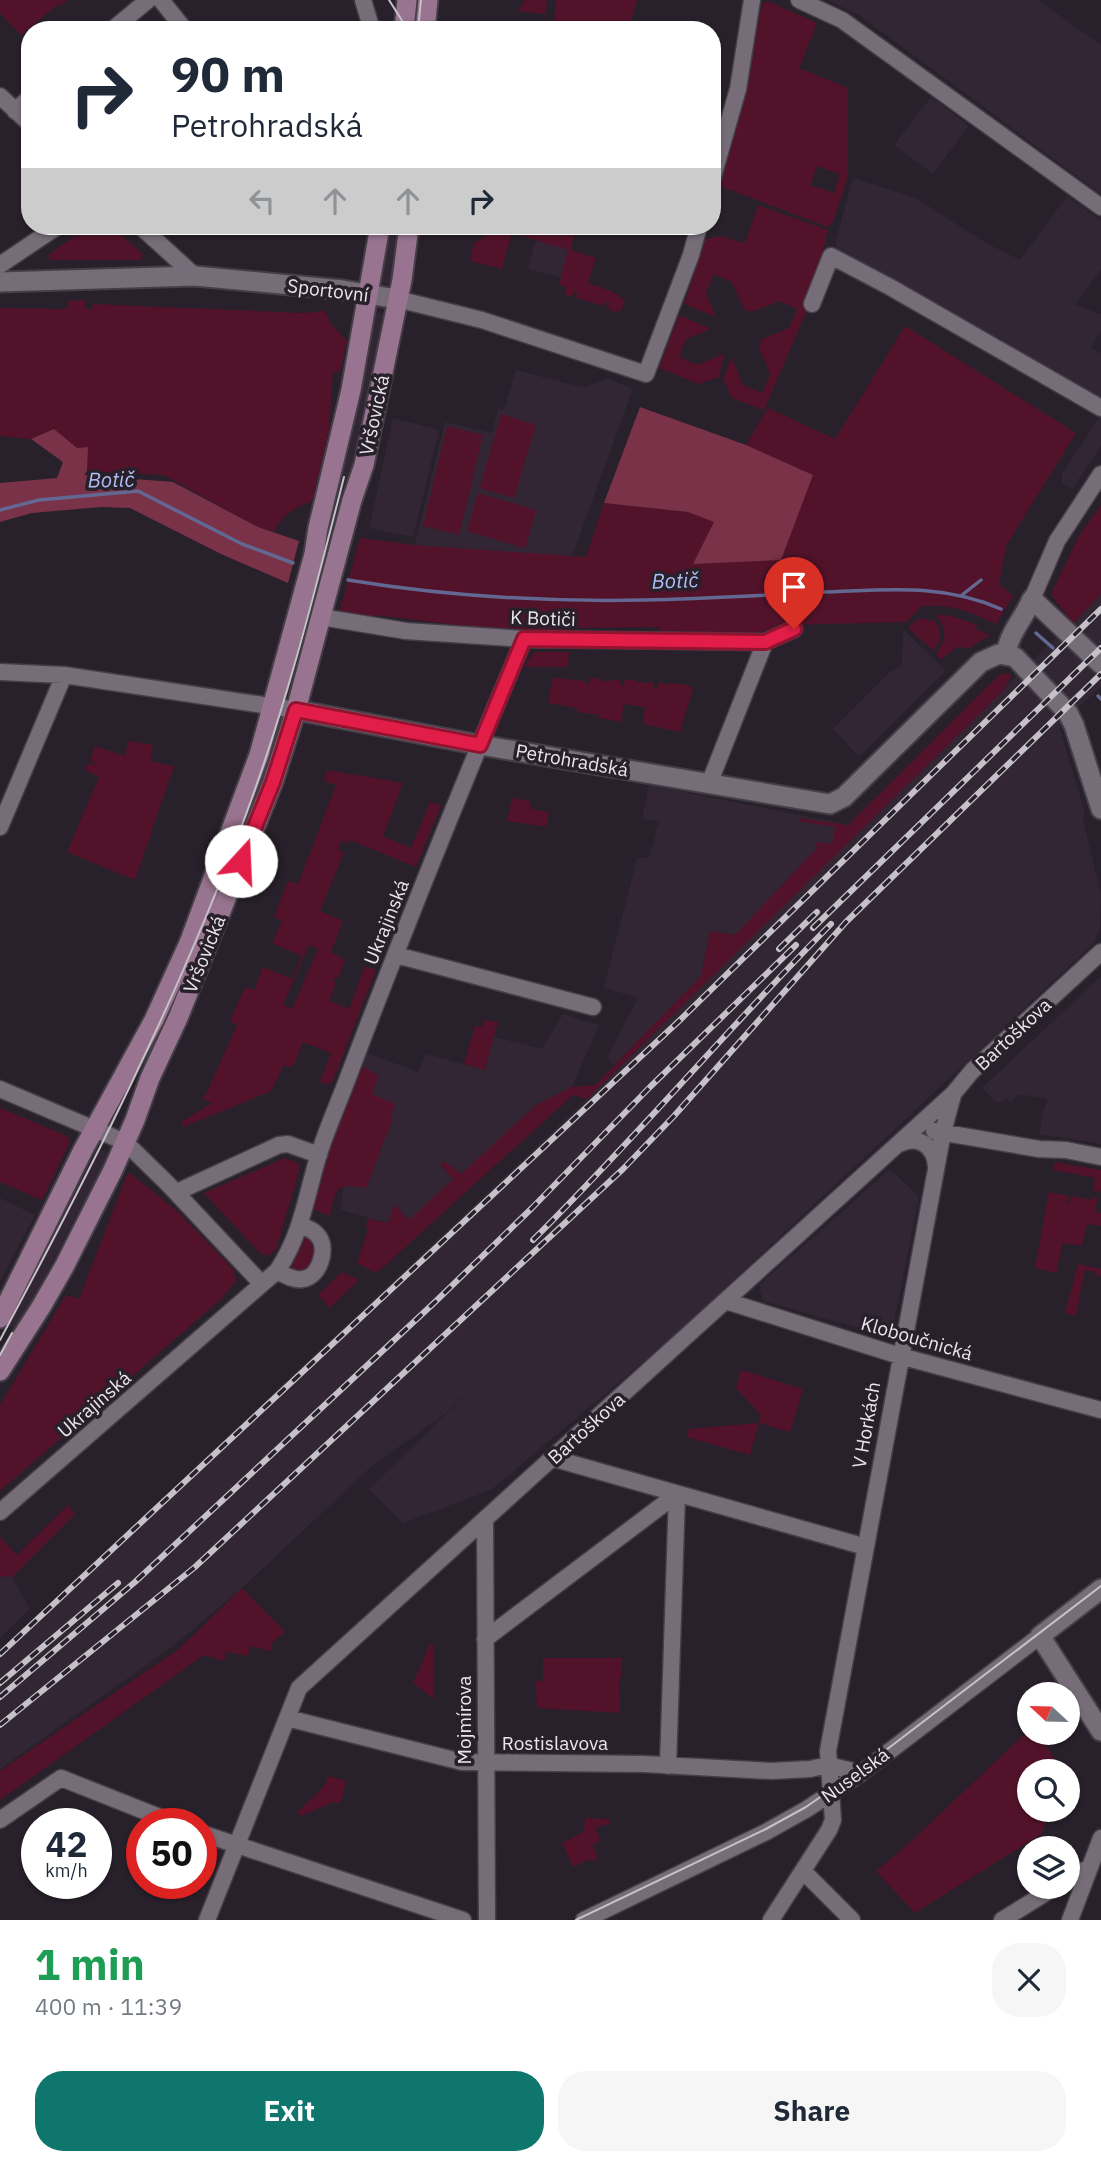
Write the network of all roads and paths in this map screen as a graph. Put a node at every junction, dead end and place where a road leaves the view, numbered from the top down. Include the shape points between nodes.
1 (148, 0) edge
2 (161, 0) edge
3 (363, 0) edge
4 (407, 0) edge
5 (428, 0) edge
6 (752, 0) edge
7 (799, 0) edge
8 (123, 21) edge
9 (178, 21) edge
10 (369, 21) edge
11 (405, 21) edge
12 (426, 21) edge
13 (0, 96) edge
14 (21, 105) edge
15 (15, 111) junction
16 (21, 116) edge
17 (721, 148) edge
18 (1101, 207) edge
19 (45, 235) edge
20 (150, 235) edge
21 (379, 235) edge
22 (408, 235) edge
23 (697, 235) edge
24 (0, 265) edge
25 (195, 276) junction
26 (0, 282) edge
27 (369, 294) junction
28 (397, 299) junction
29 (812, 304) dead end
30 (1101, 408) edge
31 (1101, 474) edge
32 (1032, 599) junction
33 (321, 617) junction
34 (794, 629) dead end
35 (524, 639) junction
36 (765, 642) junction
37 (1006, 654) junction
38 (1101, 664) edge
39 (0, 672) edge
40 (64, 675) junction
41 (272, 707) junction
42 (296, 710) junction
43 (480, 745) junction
44 (709, 784) junction
45 (1101, 810) edge
46 (0, 827) edge
47 (1101, 952) edge
48 (396, 955) junction
49 (593, 1007) dead end
50 (159, 1009) junction
51 (178, 1018) junction
52 (0, 1089) edge
53 (953, 1094) junction
54 (95, 1129) junction
55 (943, 1132) junction
56 (125, 1143) junction
57 (897, 1146) junction
58 (318, 1155) junction
59 (1101, 1157) edge
60 (936, 1168) junction
61 (177, 1192) junction
62 (301, 1225) junction
63 (277, 1271) junction
64 (261, 1283) junction
65 (726, 1301) junction
66 (0, 1318) edge
67 (900, 1356) junction
68 (0, 1371) edge
69 (1100, 1405) edge
70 (552, 1458) junction
71 (677, 1494) junction
72 (0, 1512) edge
73 (485, 1519) junction
74 (866, 1547) junction
75 (1101, 1589) edge
76 (1040, 1636) junction
77 (485, 1639) junction
78 (287, 1718) junction
79 (1101, 1731) edge
80 (486, 1763) junction
81 (828, 1765) junction
82 (668, 1766) junction
83 (860, 1773) junction
84 (832, 1792) junction
85 (136, 1808) edge
86 (0, 1820) edge
87 (217, 1838) edge
88 (1101, 1838) edge
89 (237, 1844) junction
90 (1090, 1867) junction
91 (803, 1871) junction
92 (1080, 1873) edge
93 (1036, 1899) edge
94 (207, 1920) edge
95 (463, 1920) edge
96 (487, 1920) edge
97 (584, 1920) edge
98 (771, 1920) edge
99 (852, 1920) edge
100 (1002, 1920) edge
101 (1070, 1920) edge

1 - 8 street
2 - 9 street
3 - 10 street
4 - 11 main road
5 - 12 main road
6 - 17 street via 738,89
7 - 18 street via 842,20
13 - 15 street
14 - 15 street
15 - 16 street
19 - 24 street
20 - 25 street
21 - 27 main road, Vršovická
22 - 28 main road, Vršovická
23 - 28 street, Sportovní via 646,374 482,320
25 - 26 street, Sportovní
25 - 27 street, Sportovní
27 - 28 street, Sportovní
27 - 41 main road, Vršovická via 314,554
28 - 33 main road, Vršovická via 364,465
29 - 30 street via 831,256
31 - 32 street via 1057,541
32 - 37 street via 1009,638
32 - 38 street
33 - 35 street, K Botiči via 406,631
33 - 42 main road, Vršovická
34 - 36 street, K Botiči
35 - 36 street, K Botiči
35 - 43 street, Ukrajinská
36 - 44 street
37 - 44 street, Petrohradská via 981,662 836,802 823,804
37 - 45 street via 1024,665 1071,718
39 - 40 street, Petrohradská
40 - 41 street, Petrohradská
40 - 46 street
41 - 42 street, Petrohradská
41 - 50 main road, Vršovická via 208,894
42 - 43 street, Petrohradská
42 - 51 main road, Vršovická via 273,782
43 - 44 street, Petrohradská
43 - 48 street, Ukrajinská
47 - 53 street, Bartoškova
48 - 49 street
48 - 58 street, Ukrajinská
50 - 51 main road
50 - 54 main road, Vršovická
51 - 56 main road, Vršovická
52 - 54 street
53 - 55 street, V Horkách
53 - 57 street, Bartoškova
54 - 56 street
54 - 66 main road, Vršovická
55 - 57 street, Bartoškova via 917,1134
55 - 59 street
55 - 60 street, V Horkách
56 - 61 street
56 - 68 main road, Vršovická via 64,1267
57 - 60 street via 923,1142 932,1150
57 - 65 street, Bartoškova
58 - 61 street via 279,1144
58 - 62 street, Ukrajinská
60 - 67 street, V Horkách
61 - 64 street
62 - 63 street, Ukrajinská
62 - 63 street via 321,1240 316,1272 299,1279
63 - 64 street, Ukrajinská
64 - 72 street, Ukrajinská
65 - 67 street, Kloboučnická
65 - 70 street, Bartoškova
67 - 69 street, Kloboučnická
67 - 74 street, V Horkách
70 - 71 street
70 - 73 street, Bartoškova
71 - 74 street
71 - 77 street
71 - 82 street
73 - 77 street, Mojmírova
73 - 78 street, Bartoškova via 299,1688
74 - 81 street, V Horkách
75 - 76 street, Nuselská
76 - 79 street
76 - 83 street, Nuselská
77 - 80 street, Mojmírova
78 - 80 street, Rostislavova via 462,1762
78 - 89 street, Bartoškova
80 - 82 street, Rostislavova
80 - 96 street, Mojmírova
81 - 82 street, Rostislavova via 771,1770
81 - 83 street
81 - 84 street, V Horkách
83 - 84 street, Nuselská
84 - 91 street, V Horkách via 832,1820
84 - 97 street, Nuselská via 765,1832
85 - 86 street via 58,1778
87 - 89 street
88 - 90 street
89 - 94 street, Bartoškova
89 - 95 street
90 - 92 street
90 - 101 street
91 - 98 street, V Horkách
91 - 99 street
93 - 100 street

